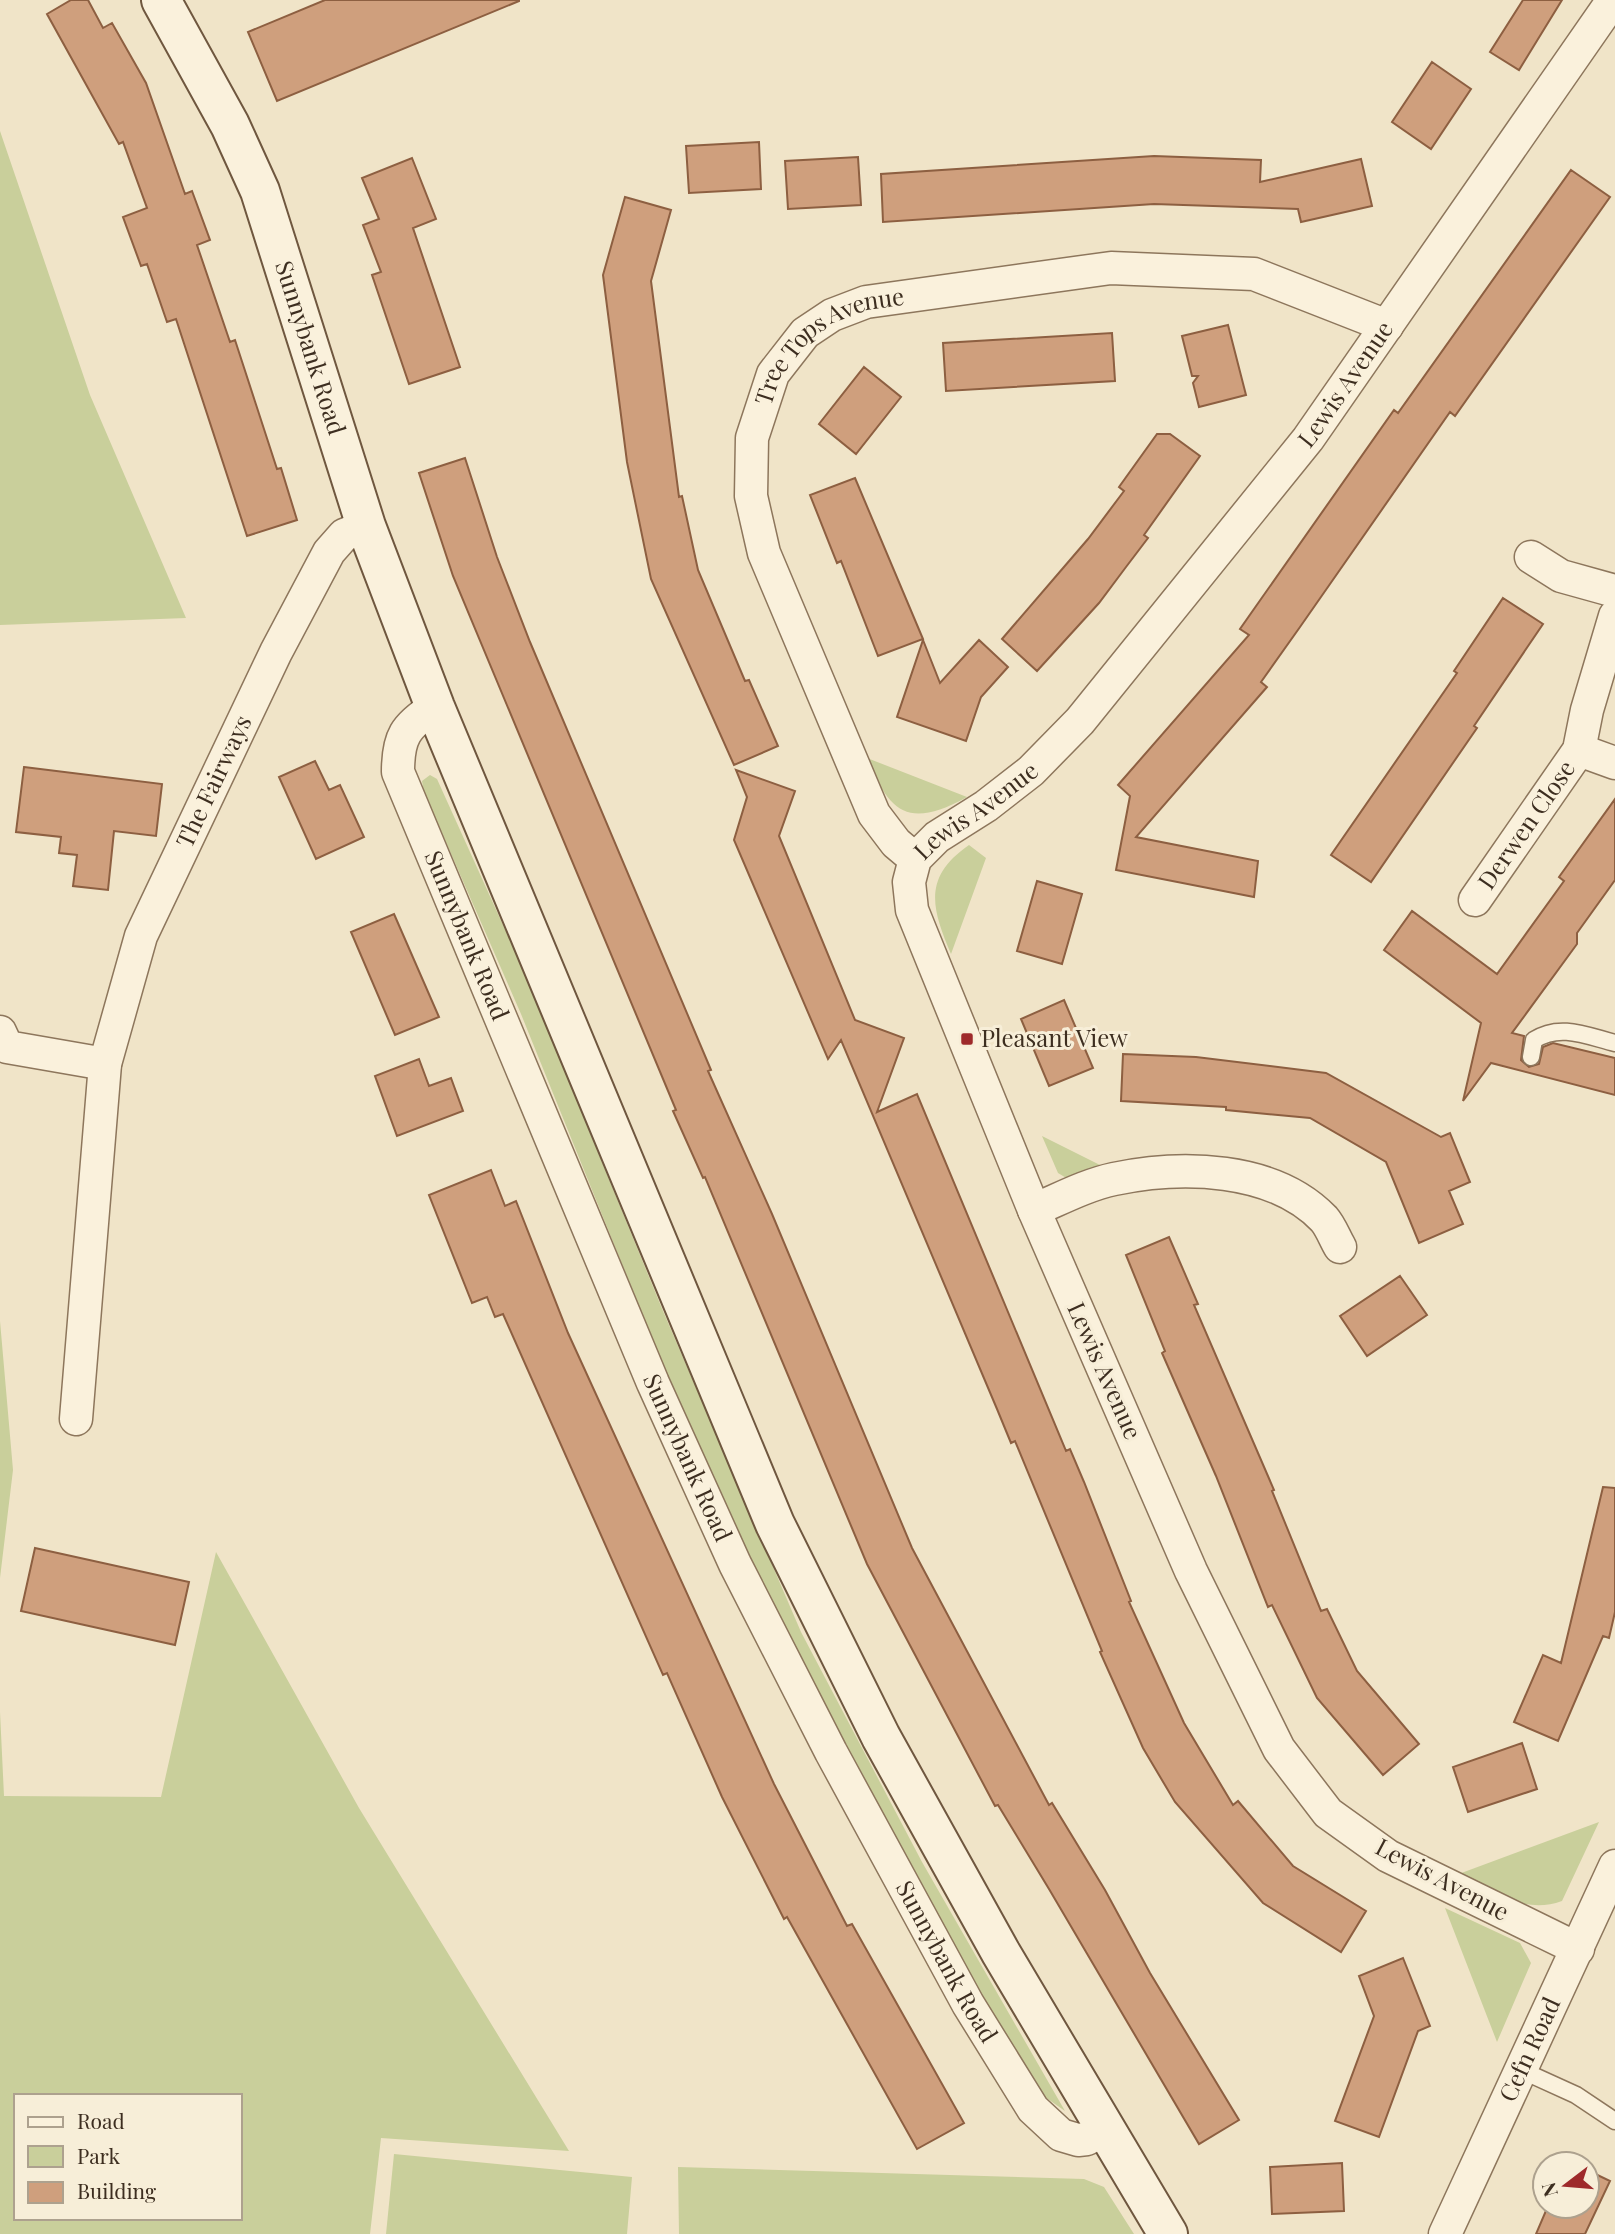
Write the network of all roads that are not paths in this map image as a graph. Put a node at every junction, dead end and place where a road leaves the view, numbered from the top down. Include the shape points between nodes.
1 (1613, 0) edge
2 (173, 4) edge
3 (1387, 326) junction
4 (366, 526) junction
5 (1531, 557) dead end
6 (1615, 591) edge
7 (1615, 616) edge
8 (435, 707) junction
9 (1579, 750) junction
10 (1615, 763) edge
11 (915, 859) junction
12 (1475, 900) dead end
13 (0, 1032) edge
14 (1615, 1042) edge
15 (1531, 1057) dead end
16 (105, 1064) junction
17 (1034, 1210) junction
18 (1340, 1247) dead end
19 (76, 1419) dead end
20 (1615, 1866) edge
21 (1578, 1949) junction
22 (1521, 2070) junction
23 (1615, 2122) edge
24 (1107, 2128) junction
25 (1168, 2234) edge
26 (1445, 2234) edge

1 - 3 street, Lewis Avenue
2 - 4 street, Sunnybank Road via 260,191
3 - 11 street, Lewis Avenue via 1308,439 1080,721 1031,771 937,837
3 - 11 street, Tree Tops Avenue via 1254,274 1111,268 866,302 832,315 805,333 773,374 752,439 751,496 764,552 874,814
4 - 8 street, Sunnybank Road
4 - 16 street, The Fairways via 344,535 329,552 276,652 141,936
5 - 6 street via 1561,576
7 - 9 street, Derwen Close
8 - 24 street, Sunnybank Road via 775,1524 881,1737 1001,1953
8 - 24 street, Sunnybank Road via 413,721 398,745 398,772 653,1383 735,1564 968,2004 1033,2109 1061,2135 1078,2140
9 - 10 street, Derwen Close
9 - 12 street, Derwen Close
11 - 17 street, Lewis Avenue via 909,882 912,910
13 - 16 street via 7,1047
14 - 15 lane via 1564,1030 1546,1032 1534,1041
16 - 19 street, The Fairways
17 - 18 street via 1114,1179 1167,1172 1251,1178 1292,1194 1325,1220
17 - 21 street, Lewis Avenue via 1191,1571 1279,1749 1328,1813 1388,1856
20 - 21 street, Cefn Road
21 - 22 street, Cefn Road
22 - 23 lane via 1576,2095
22 - 26 street, Cefn Road
24 - 25 street, Sunnybank Road

